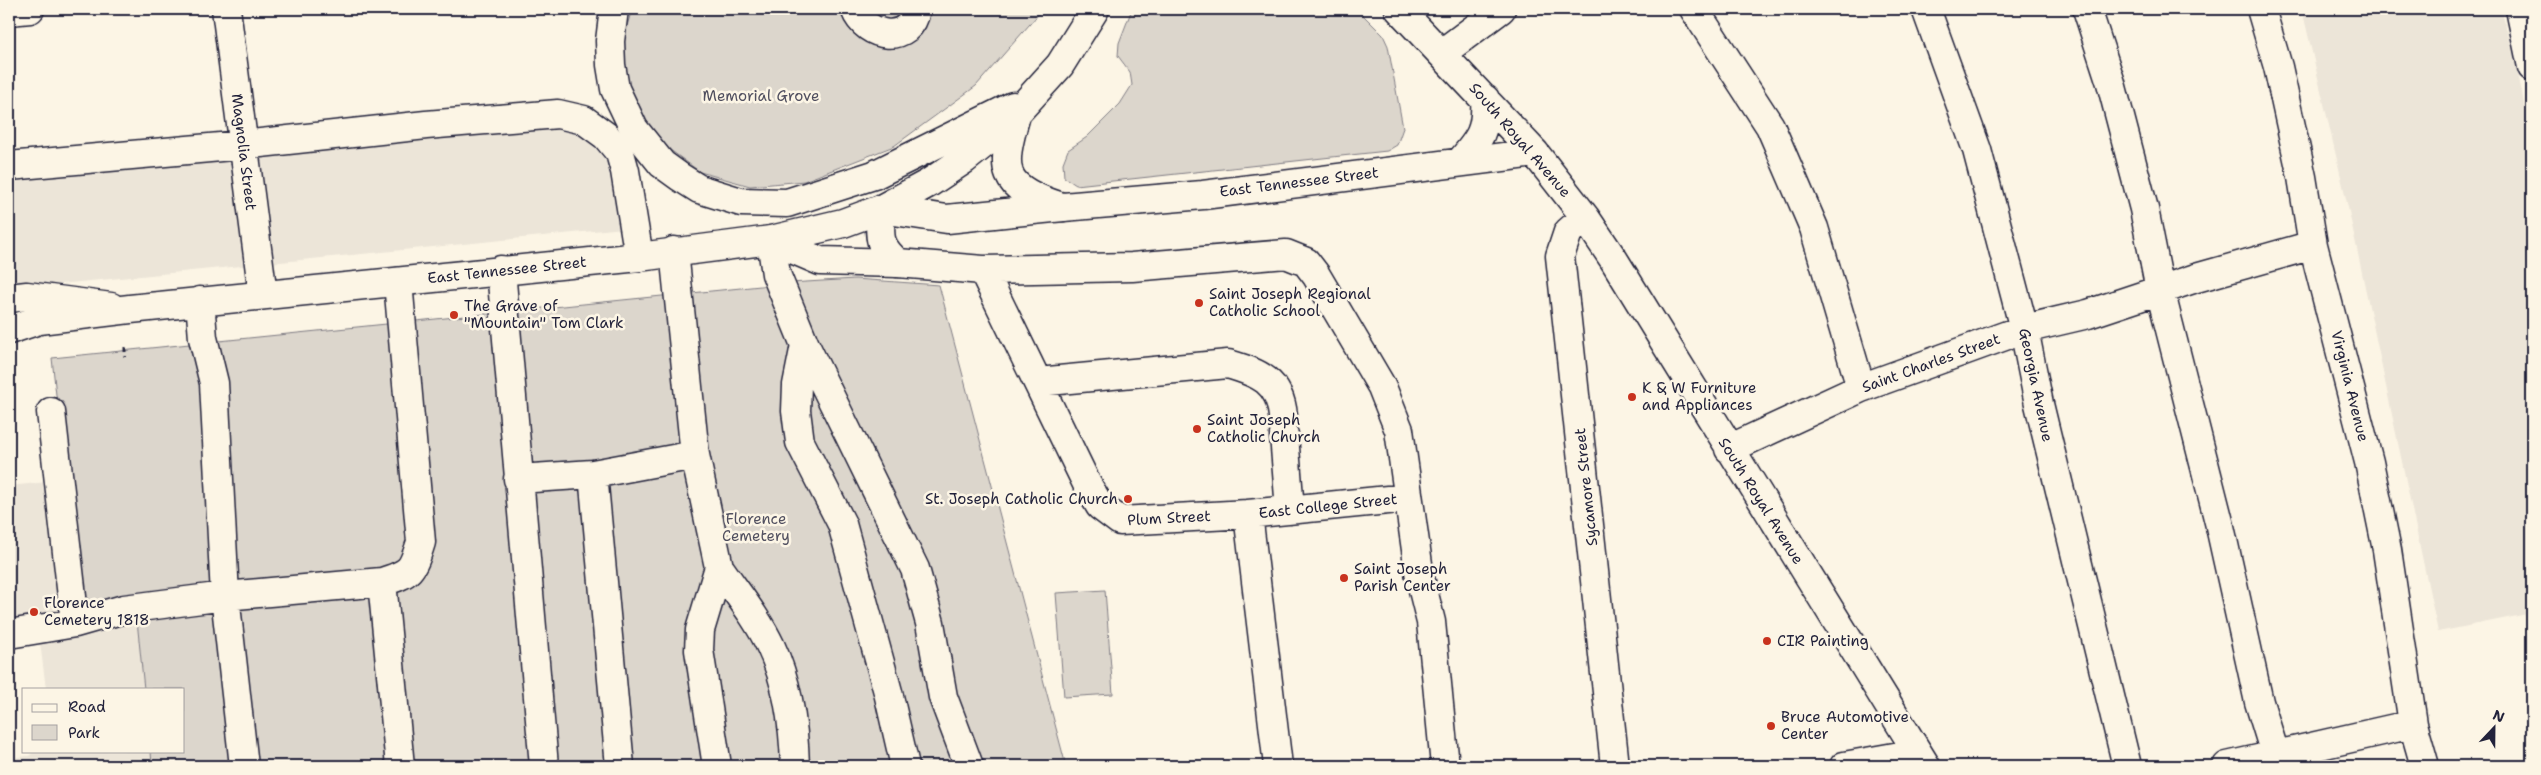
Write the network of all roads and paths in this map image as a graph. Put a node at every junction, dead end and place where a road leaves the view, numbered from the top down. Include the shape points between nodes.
1 (30, 9) edge
2 (226, 9) edge
3 (855, 9) edge
4 (916, 9) edge
5 (1095, 9) edge
6 (1399, 9) edge
7 (1501, 9) edge
8 (1694, 9) edge
9 (1926, 9) edge
10 (2087, 9) edge
11 (2261, 9) edge
12 (2520, 9) edge
13 (9, 11) edge
14 (611, 12) edge
15 (1442, 53) junction
16 (2532, 67) edge
17 (1485, 99) junction
18 (1024, 106) junction
19 (243, 145) junction
20 (1535, 153) junction
21 (1460, 162) junction
22 (9, 166) edge
23 (1063, 207) junction
24 (881, 208) junction
25 (1585, 217) junction
26 (771, 240) junction
27 (2313, 245) junction
28 (674, 251) junction
29 (639, 257) junction
30 (898, 263) junction
31 (500, 270) junction
32 (983, 270) junction
33 (398, 282) junction
34 (2160, 290) junction
35 (263, 295) junction
36 (9, 298) edge
37 (200, 301) junction
38 (130, 309) junction
39 (9, 330) edge
40 (2024, 330) junction
41 (805, 345) junction
42 (125, 348) dead end
43 (125, 357) dead end
44 (1038, 382) junction
45 (1861, 388) junction
46 (51, 412) dead end
47 (1729, 449) junction
48 (694, 456) junction
49 (593, 474) junction
50 (518, 479) junction
51 (1408, 498) junction
52 (1290, 510) junction
53 (1248, 514) junction
54 (719, 567) junction
55 (382, 582) junction
56 (225, 596) junction
57 (75, 623) junction
58 (9, 634) edge
59 (2414, 724) junction
60 (2275, 754) junction
61 (1921, 759) edge
62 (244, 766) edge
63 (400, 766) edge
64 (544, 766) edge
65 (620, 766) edge
66 (717, 766) edge
67 (795, 766) edge
68 (905, 766) edge
69 (969, 766) edge
70 (1278, 766) edge
71 (1445, 766) edge
72 (1615, 766) edge
73 (1844, 766) edge
74 (2127, 766) edge
75 (2227, 766) edge
76 (2425, 766) edge

1 - 13 main road
2 - 19 main road, Magnolia Street
3 - 4 main road via 869,29 887,35 903,30 915,16
5 - 18 main road via 1060,64
6 - 15 main road, South Royal Avenue
7 - 15 main road
8 - 45 main road via 1770,126 1814,228
9 - 40 main road, Georgia Avenue via 1977,150
10 - 34 main road via 2111,83 2144,210
11 - 27 main road, Virginia Avenue via 2284,95
12 - 16 main road
14 - 18 main road via 611,65 615,89 634,129 657,158 680,177 699,189 741,202 786,203 874,175
15 - 17 main road, South Royal Avenue
17 - 20 main road, South Royal Avenue
17 - 21 main road via 1486,120 1482,135
18 - 23 main road via 1008,144 1009,177 1031,197
18 - 24 main road, East Tennessee Street via 965,159 929,183
19 - 22 main road
19 - 29 main road via 530,115 558,114 584,120 606,136 620,153
19 - 35 main road, Magnolia Street
20 - 21 main road, East Tennessee Street
20 - 25 main road, South Royal Avenue
21 - 23 main road, East Tennessee Street via 1204,195
23 - 24 main road, East Tennessee Street via 947,219
24 - 26 main road, East Tennessee Street via 843,223
24 - 30 main road via 880,240 884,251
25 - 47 main road, South Royal Avenue
25 - 72 main road, Sycamore Street via 1568,232 1560,256
26 - 28 main road, East Tennessee Street
26 - 30 main road via 820,260
26 - 41 main road via 776,274
27 - 34 main road, Saint Charles Street
27 - 59 main road, Virginia Avenue via 2369,462 2387,550
28 - 29 main road, East Tennessee Street
28 - 48 main road
29 - 31 main road, East Tennessee Street
30 - 32 main road
31 - 33 main road, East Tennessee Street
31 - 50 main road
32 - 44 main road, Plum Street
32 - 51 main road via 1132,267 1286,254 1306,262 1382,387 1400,430
33 - 35 main road, East Tennessee Street
33 - 55 main road via 421,542 415,562 405,575
34 - 40 main road, Saint Charles Street via 2088,314
34 - 60 main road via 2220,522 2259,702
35 - 37 main road, East Tennessee Street
36 - 38 main road, East Tennessee Street via 26,296
37 - 38 main road, East Tennessee Street
37 - 56 main road via 203,338 214,383
38 - 39 main road, East Tennessee Street via 39,320
40 - 45 main road, Saint Charles Street
40 - 74 main road, Georgia Avenue
41 - 68 main road via 797,385 800,442 842,524
41 - 69 main road via 915,569 930,623 943,697
42 - 43 path
44 - 52 main road via 1228,364 1247,369 1275,388 1282,402
44 - 53 main road, Plum Street via 1100,506 1120,521
45 - 47 main road, Saint Charles Street
46 - 57 main road
47 - 61 main road, South Royal Avenue
48 - 49 main road
48 - 54 main road
49 - 50 main road
49 - 65 main road
50 - 64 main road
51 - 52 main road, East College Street
51 - 71 main road via 1420,578 1431,622
52 - 53 main road, East College Street
53 - 70 main road
54 - 66 main road via 700,630 699,650
54 - 67 main road via 771,646 784,680
55 - 56 main road
55 - 63 main road
56 - 57 main road via 124,609
56 - 62 main road
57 - 58 main road
59 - 60 main road
59 - 76 main road, Virginia Avenue
60 - 75 main road
61 - 73 main road

